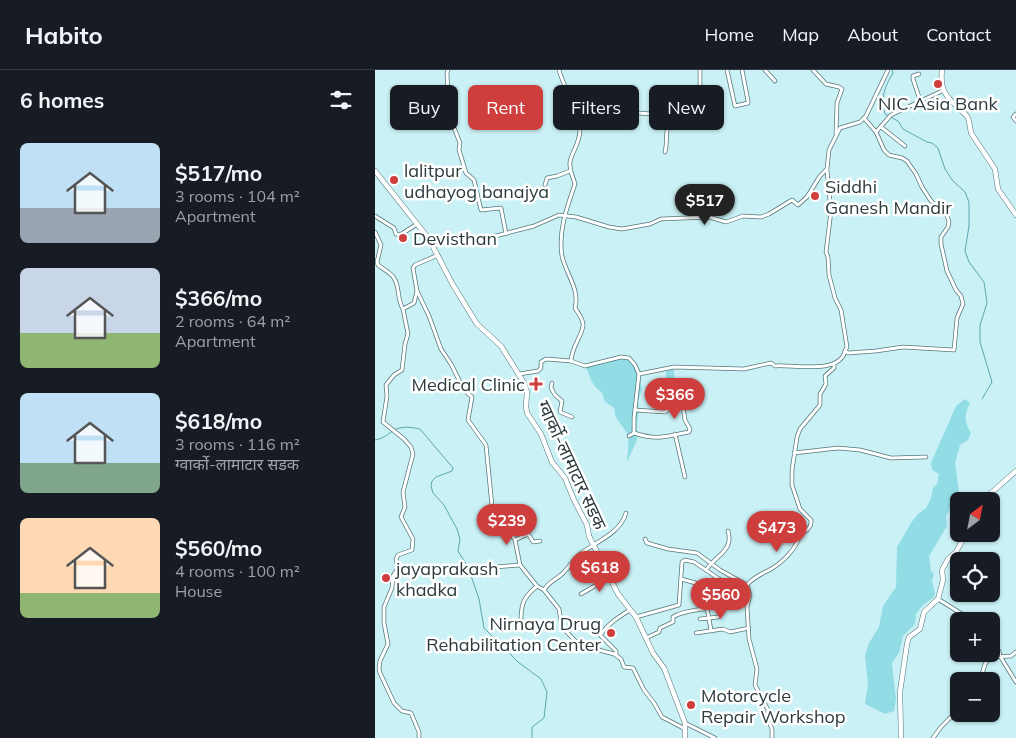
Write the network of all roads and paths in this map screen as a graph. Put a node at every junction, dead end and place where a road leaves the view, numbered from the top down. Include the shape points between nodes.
1 (448, 70) edge
2 (559, 70) edge
3 (700, 70) edge
4 (727, 70) edge
5 (742, 70) edge
6 (765, 70) edge
7 (813, 70) edge
8 (888, 70) edge
9 (942, 70) edge
10 (919, 74) dead end
11 (775, 81) dead end
12 (564, 85) edge
13 (942, 91) junction
14 (920, 100) junction
15 (1016, 114) edge
16 (864, 118) junction
17 (1016, 121) edge
18 (881, 127) junction
19 (579, 130) edge
20 (876, 132) junction
21 (836, 135) junction
22 (905, 146) dead end
23 (665, 152) dead end
24 (827, 169) junction
25 (375, 171) edge
26 (570, 171) junction
27 (545, 185) dead end
28 (564, 215) junction
29 (1016, 215) edge
30 (375, 216) edge
31 (418, 224) junction
32 (375, 232) edge
33 (507, 234) junction
34 (429, 239) junction
35 (439, 255) junction
36 (417, 290) junction
37 (403, 309) junction
38 (845, 351) junction
39 (571, 361) junction
40 (834, 364) junction
41 (519, 374) junction
42 (639, 374) junction
43 (552, 382) dead end
44 (635, 410) junction
45 (572, 417) dead end
46 (634, 433) junction
47 (675, 434) junction
48 (629, 436) dead end
49 (794, 453) junction
50 (926, 457) dead end
51 (1016, 471) edge
52 (685, 477) dead end
53 (992, 492) edge
54 (626, 513) dead end
55 (728, 531) dead end
56 (645, 539) dead end
57 (515, 540) junction
58 (540, 541) dead end
59 (962, 542) edge
60 (594, 545) junction
61 (711, 563) junction
62 (520, 566) junction
63 (473, 569) dead end
64 (706, 570) junction
65 (610, 577) junction
66 (681, 578) junction
67 (721, 580) junction
68 (728, 585) dead end
69 (747, 585) junction
70 (537, 586) junction
71 (544, 590) junction
72 (740, 591) dead end
73 (581, 594) dead end
74 (938, 598) junction
75 (707, 608) junction
76 (630, 610) junction
77 (959, 612) edge
78 (635, 617) junction
79 (709, 617) junction
80 (718, 617) dead end
81 (700, 619) dead end
82 (521, 620) dead end
83 (749, 628) junction
84 (711, 630) junction
85 (696, 633) dead end
86 (646, 638) junction
87 (1016, 652) edge
88 (616, 655) junction
89 (1000, 656) joint
90 (1016, 682) edge
91 (950, 718) edge
92 (685, 723) junction
93 (685, 729) junction
94 (419, 738) edge
95 (685, 738) edge
96 (715, 738) edge
97 (772, 738) edge
98 (901, 738) edge
99 (933, 738) edge

1 - 33 street via 447,95 465,174 474,180 481,210 501,208
2 - 12 street
3 - 23 street via 700,85 707,96 707,104 673,116
4 - 5 street via 735,106 748,101
6 - 11 street
7 - 21 street via 826,84 842,89 837,103
8 - 16 street
9 - 13 main road
10 - 14 street via 913,77
13 - 14 street
13 - 29 main road via 967,116 971,133 995,168 999,189
14 - 18 street via 891,116
15 - 17 street via 1013,117
16 - 20 street
16 - 21 street via 842,127
18 - 20 street
18 - 22 street
19 - 26 street
20 - 38 street via 884,150 907,161 931,201 947,215 948,227 941,237 941,244 947,271 963,304 957,318 953,350 908,347
21 - 24 street via 829,150
24 - 28 street via 799,205 792,200 761,217 743,216 726,222 709,217 661,219 622,229
24 - 38 street via 831,211 826,252 829,275 841,310
25 - 31 main road, ग्वार्को-लामाटार सडक
26 - 27 street via 547,178
26 - 28 street via 575,184
28 - 33 street
28 - 39 street via 563,258 575,290 575,308 583,320
30 - 31 street via 400,235
31 - 34 main road, ग्वार्को-लामाटार सडक
32 - 37 street via 381,245 378,265 396,280
33 - 34 street via 488,238
34 - 35 main road, ग्वार्को-लामाटार सडक
35 - 36 street via 414,266
35 - 41 main road, ग्वार्को-लामाटार सडक via 477,324 501,346
36 - 37 street via 414,303
36 - 57 street via 441,349 464,390 472,397 469,420 486,446 491,506
37 - 94 street via 408,334 402,370 386,385 383,422 411,446 413,454 403,492 405,507 401,517 414,542 412,550 398,555 396,559 398,568 384,607 383,623 388,644 379,668 394,703 402,711 411,713
38 - 40 street
39 - 41 street via 547,359 541,362 538,371
39 - 42 street via 585,366 629,358
40 - 42 street via 816,368 775,366 771,363 744,369 674,367
40 - 49 street via 825,376 820,405 797,436
41 - 60 main road, ग्वार्को-लामाटार सडक via 526,388 527,413 541,434 552,462 563,474
42 - 44 street
43 - 45 street via 551,388 562,401 560,412
44 - 46 street
44 - 47 street via 665,412 672,407 683,407 690,429 689,432
46 - 47 street via 648,438
46 - 48 street
47 - 52 street
49 - 50 street via 838,448 891,458
49 - 69 street via 792,485 800,509 811,520 811,525 780,563
51 - 53 main road
54 - 60 street via 614,530
55 - 61 street via 731,540 728,548
56 - 61 street via 647,543 668,549 697,553
57 - 58 street via 529,535 533,542
57 - 62 street
59 - 74 main road via 944,564
60 - 65 main road, ग्वार्को-लामाटार सडक
60 - 71 street via 573,560
61 - 64 street
61 - 69 street
62 - 63 street
62 - 70 street
64 - 66 street via 685,560
64 - 67 street
65 - 73 street
65 - 76 main road, ग्वार्को-लामाटार सडक
66 - 67 street via 714,588
66 - 78 street via 679,605
67 - 68 street
69 - 83 street via 751,595 747,607
70 - 71 street
70 - 82 street via 525,596
71 - 88 street via 559,609 563,627 579,645 589,651
72 - 75 street via 730,601
74 - 77 street
74 - 98 main road via 924,612 920,629 909,637 907,644 900,698
75 - 79 street
75 - 86 street via 679,614 673,617 673,622
76 - 78 main road, ग्वार्को-लामाटार सडक
76 - 88 street via 613,620 600,635
78 - 86 main road, ग्वार्को-लामाटार सडक
79 - 80 street
79 - 81 street
79 - 84 street
83 - 84 street via 730,632
83 - 97 street via 757,670 755,685 768,710
84 - 85 street
86 - 92 main road, ग्वार्को-लामाटार सडक via 664,668
87 - 89 street via 1011,656
88 - 93 street via 624,667 633,668 662,717
89 - 90 street
91 - 99 street
92 - 93 main road, ग्वार्को-लामाटार सडक
92 - 96 street
93 - 95 main road, ग्वार्को-लामाटार सडक

